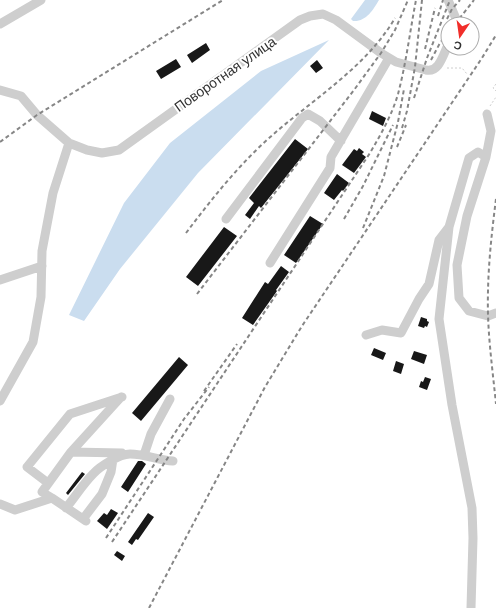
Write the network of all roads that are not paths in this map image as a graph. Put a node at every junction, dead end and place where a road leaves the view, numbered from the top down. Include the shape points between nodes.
1 (41, 0) edge
2 (448, 0) edge
3 (455, 16) edge
4 (0, 24) edge
5 (443, 56) edge
6 (389, 58) junction
7 (0, 90) edge
8 (487, 114) road end
9 (341, 141) junction
10 (70, 143) junction
11 (486, 157) junction
12 (226, 219) dead end
13 (450, 227) junction
14 (270, 263) dead end
15 (42, 266) junction
16 (0, 280) edge
17 (496, 314) edge
18 (366, 335) dead end
19 (170, 400) dead end
20 (0, 401) edge
21 (71, 452) junction
22 (128, 454) junction
23 (144, 455) junction
24 (113, 459) junction
25 (173, 461) dead end
26 (48, 483) junction
27 (52, 498) junction
28 (0, 504) edge
29 (66, 508) junction
30 (471, 608) edge

1 - 4 street
2 - 3 street
5 - 6 street, Поворотная улица via 437,68 430,71
6 - 9 street
6 - 10 street, Поворотная улица via 336,20 323,14 310,16 300,20 119,150 102,153
7 - 10 street, Поворотная улица via 21,96 37,115
8 - 11 street via 491,131
9 - 12 street via 320,121 308,114 302,118
9 - 14 street via 331,157 330,168
10 - 15 street via 53,193 42,251
11 - 13 street via 478,152 469,158
11 - 17 street via 467,216 457,265 459,298 469,311 488,316
13 - 18 street via 439,240 429,284 401,333 382,330
13 - 30 street via 439,319 472,508
15 - 16 street
15 - 20 street via 41,297 33,342
19 - 23 street via 151,434
21 - 22 street
21 - 26 street
21 - 26 street via 122,397 70,414 27,467
22 - 23 street
22 - 24 street
23 - 25 street
24 - 29 street via 94,473
24 - 29 street via 102,494 85,520
26 - 27 street via 42,492
27 - 28 street via 16,510
27 - 29 street

